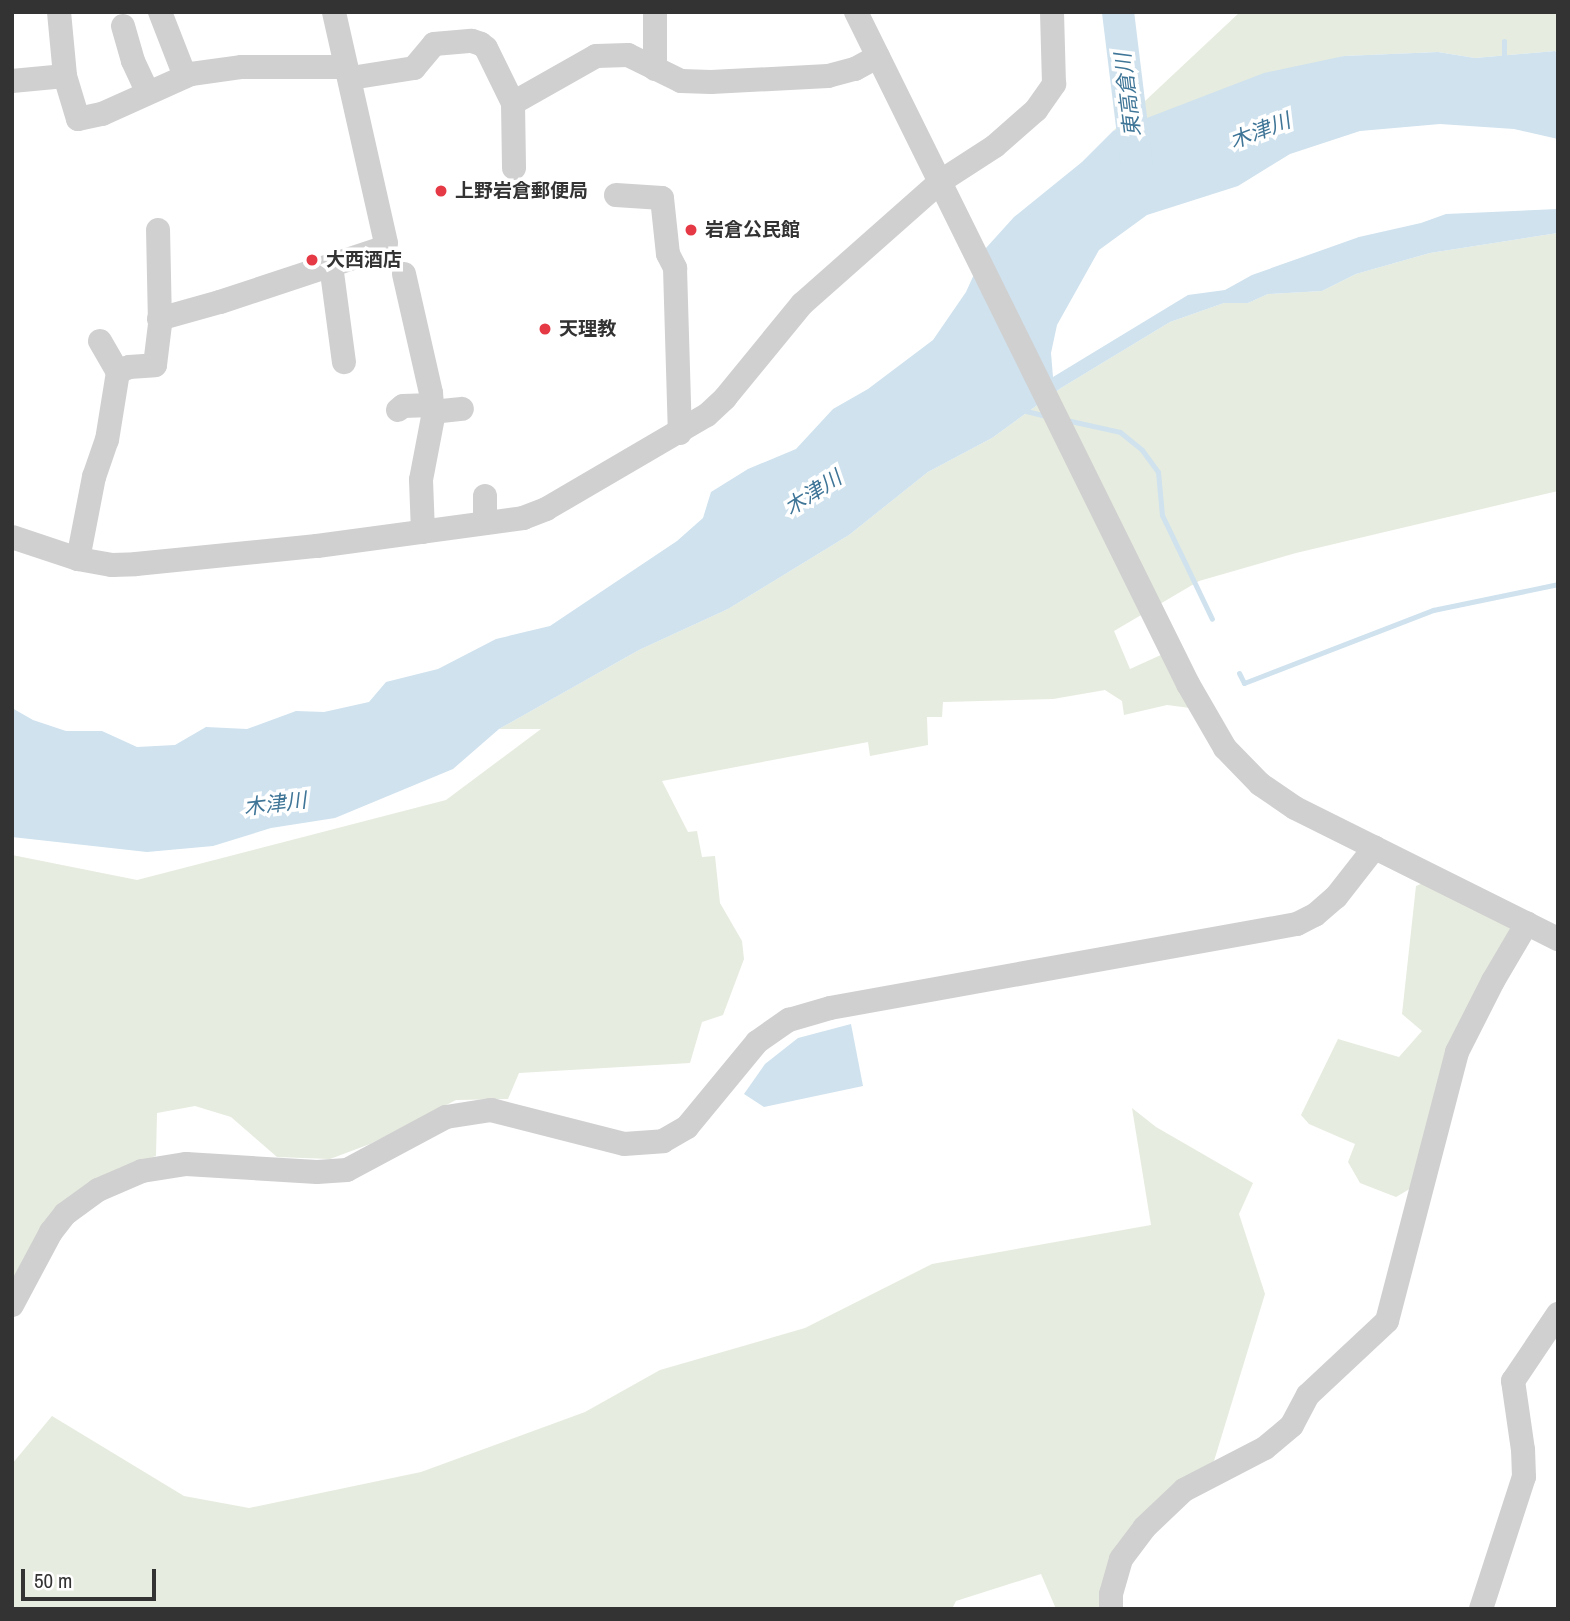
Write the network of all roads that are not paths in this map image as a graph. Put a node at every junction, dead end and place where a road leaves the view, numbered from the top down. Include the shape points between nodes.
1 (59, 12) edge
2 (160, 12) edge
3 (334, 12) edge
4 (655, 12) edge
5 (856, 12) edge
6 (1052, 12) edge
7 (123, 26) dead end
8 (878, 56) junction
9 (655, 69) junction
10 (349, 72) junction
11 (65, 76) junction
12 (186, 76) junction
13 (12, 81) edge
14 (147, 91) junction
15 (513, 103) junction
16 (514, 168) dead end
17 (943, 185) junction
18 (616, 195) dead end
19 (158, 230) dead end
20 (331, 265) junction
21 (404, 274) dead end
22 (159, 319) junction
23 (100, 341) dead end
24 (344, 362) dead end
25 (118, 372) junction
26 (432, 408) junction
27 (463, 409) dead end
28 (398, 410) dead end
29 (680, 433) junction
30 (485, 496) dead end
31 (485, 523) junction
32 (423, 532) junction
33 (12, 537) edge
34 (78, 559) junction
35 (1375, 847) junction
36 (1527, 923) junction
37 (1558, 939) edge
38 (12, 1305) edge
39 (1558, 1314) edge
40 (1111, 1609) edge
41 (1481, 1609) edge

1 - 11 street
2 - 12 street
3 - 10 street
4 - 9 street
5 - 8 street
6 - 17 street via 1054,85 1035,110
7 - 14 street
8 - 9 street via 855,69 803,79 681,81
8 - 17 street
9 - 15 street via 628,55 596,56
10 - 12 street via 241,67
10 - 15 street via 414,68 434,44 472,41 486,48
10 - 20 street via 386,243
11 - 13 street
11 - 14 street via 78,118 102,114
12 - 14 street
15 - 16 street
17 - 29 street via 802,304 725,398
17 - 35 street via 1188,684 1225,748 1259,784 1295,808
18 - 29 street via 662,198 667,254 675,268
19 - 22 street
20 - 22 street
20 - 24 street
21 - 26 street via 428,371
22 - 25 street via 155,365
23 - 25 street
25 - 34 street
26 - 27 street
26 - 28 street via 403,406
26 - 32 street via 421,480
29 - 31 street via 546,509 523,518
30 - 31 street
31 - 32 street
32 - 34 street via 136,564
33 - 34 street
35 - 36 street
35 - 38 street via 1336,897 1297,924 830,1008 789,1020 758,1042 687,1127 663,1141 624,1144 491,1110 446,1117 347,1170 186,1164 142,1171 99,1190 65,1214
36 - 37 street
36 - 40 street via 1457,1052 1387,1321 1308,1395 1292,1425 1265,1448 1184,1490 1144,1528 1121,1559
39 - 41 street via 1513,1381 1524,1477

